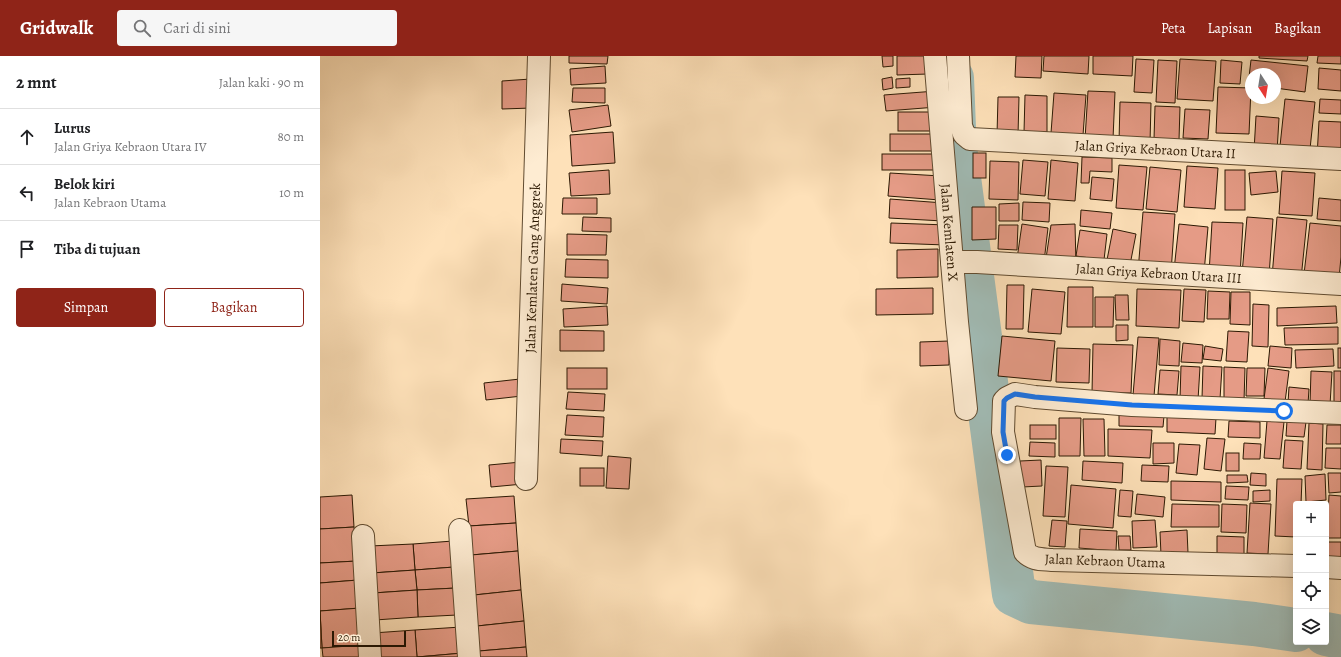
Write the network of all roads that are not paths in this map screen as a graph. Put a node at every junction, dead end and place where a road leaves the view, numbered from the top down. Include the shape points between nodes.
1 (539, 56) edge
2 (935, 56) edge
3 (958, 56) edge
4 (1341, 159) edge
5 (952, 262) junction
6 (1341, 284) edge
7 (966, 409) dead end
8 (1341, 413) edge
9 (526, 479) dead end
10 (460, 530) dead end
11 (362, 536) dead end
12 (1293, 566) edge
13 (1329, 567) edge
14 (1341, 568) edge
15 (370, 657) edge
16 (470, 657) edge

1 - 9 street, Jalan Kemlaten Gang Anggrek
2 - 5 street, Jalan Kemlaten X
3 - 4 street, Jalan Griya Kebraon Utara II via 961,126 964,134 970,139
5 - 6 street, Jalan Griya Kebraon Utara III
5 - 7 street, Jalan Kemlaten X
8 - 12 street, Jalan Kebraon Utama via 1132,405 1015,394 1004,401 1003,432 1025,552 1034,559
10 - 16 street
11 - 15 street
13 - 14 street

